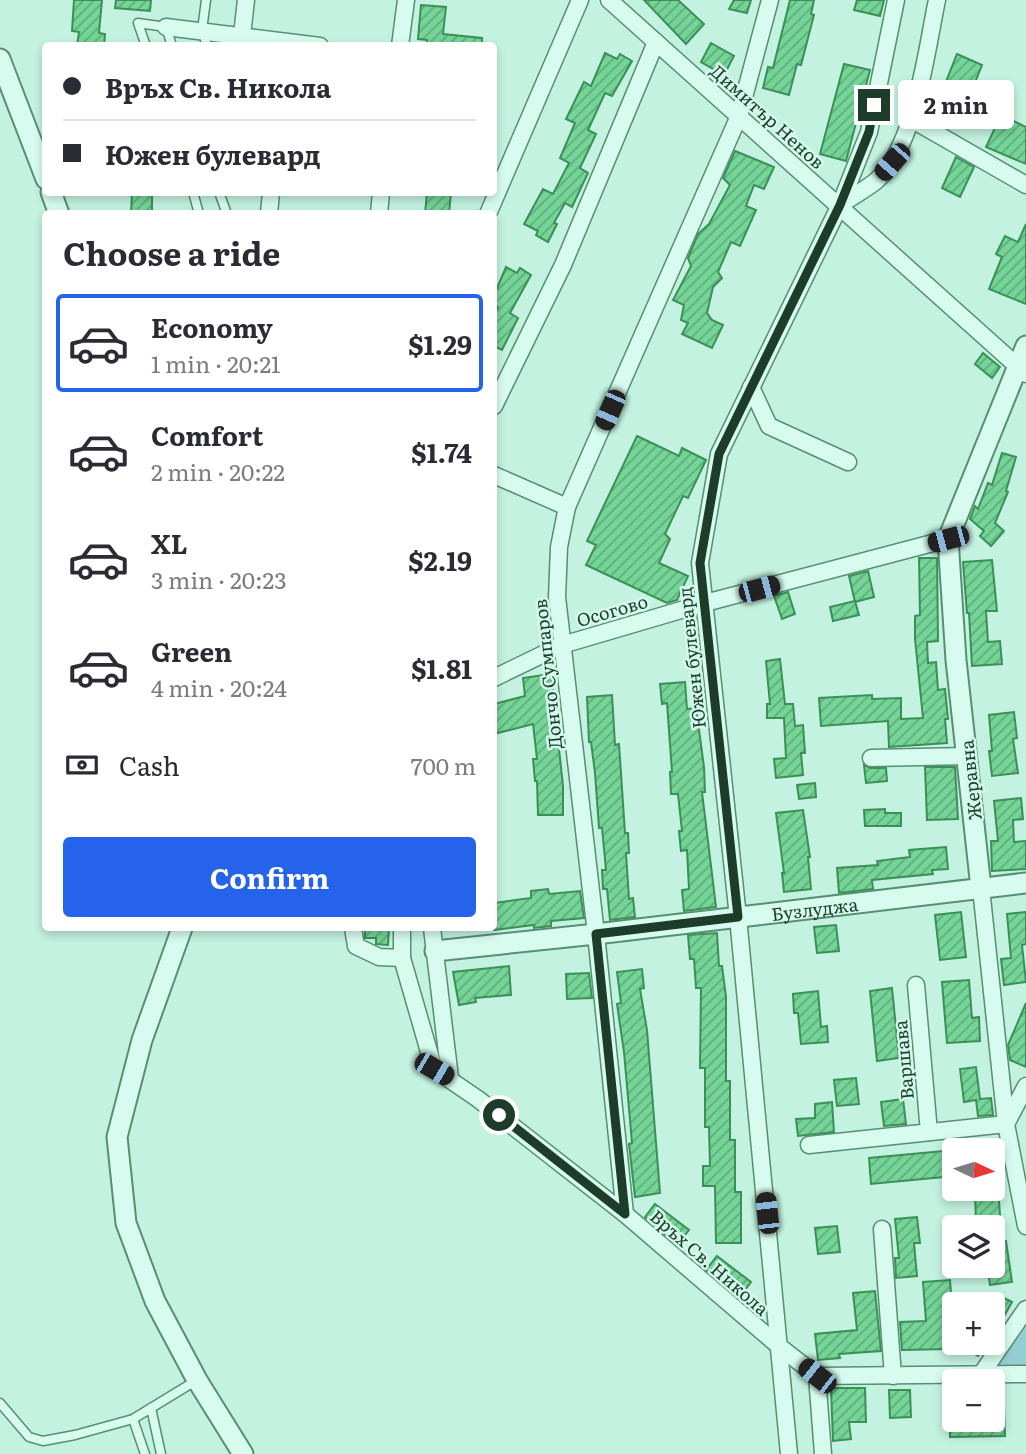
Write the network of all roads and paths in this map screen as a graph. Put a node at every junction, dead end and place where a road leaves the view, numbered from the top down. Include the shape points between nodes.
1 (206, 0) edge
2 (246, 0) edge
3 (406, 0) edge
4 (580, 0) edge
5 (609, 0) edge
6 (770, 0) edge
7 (896, 0) edge
8 (937, 0) edge
9 (166, 27) junction
10 (242, 35) junction
11 (205, 38) edge
12 (145, 42) edge
13 (171, 42) edge
14 (282, 42) edge
15 (401, 42) edge
16 (656, 42) junction
17 (0, 59) edge
18 (739, 116) junction
19 (911, 119) junction
20 (42, 169) edge
21 (1026, 185) edge
22 (497, 193) edge
23 (840, 205) junction
24 (1026, 346) edge
25 (1022, 370) edge
26 (751, 387) junction
27 (497, 400) edge
28 (848, 462) dead end
29 (497, 476) edge
30 (567, 507) junction
31 (948, 539) junction
32 (705, 603) junction
33 (562, 645) junction
34 (497, 677) edge
35 (968, 756) junction
36 (871, 758) dead end
37 (1026, 883) edge
38 (981, 888) junction
39 (738, 917) junction
40 (182, 931) edge
41 (354, 931) edge
42 (402, 931) edge
43 (432, 931) edge
44 (596, 934) junction
45 (435, 951) junction
46 (402, 958) junction
47 (916, 985) dead end
48 (450, 1079) junction
49 (1026, 1086) edge
50 (1006, 1124) junction
51 (929, 1132) junction
52 (809, 1145) dead end
53 (625, 1214) junction
54 (1026, 1226) edge
55 (882, 1228) dead end
56 (1026, 1309) edge
57 (780, 1348) junction
58 (986, 1369) edge
59 (1026, 1374) edge
60 (1005, 1375) edge
61 (817, 1376) junction
62 (893, 1376) junction
63 (942, 1376) edge
64 (197, 1380) junction
65 (0, 1403) edge
66 (151, 1408) junction
67 (133, 1419) junction
68 (145, 1454) edge
69 (162, 1454) edge
70 (243, 1454) edge
71 (789, 1454) edge
72 (823, 1454) edge

1 - 11 lane
2 - 10 street
3 - 15 street
4 - 22 street
5 - 16 street, Димитър Ненов
6 - 18 street, Дончо Сумпаров
7 - 23 street, Южен булевард via 869,132
8 - 19 street
9 - 11 street
9 - 12 lane via 138,23
9 - 13 lane
10 - 11 street
10 - 14 street
16 - 18 street, Димитър Ненов
16 - 27 street via 563,265
17 - 20 street
18 - 23 street, Димитър Ненов
18 - 30 street, Дончо Сумпаров
19 - 21 street
19 - 23 street via 892,162 876,181
23 - 25 street, Димитър Ненов
23 - 26 street, Южен булевард
24 - 25 street, Жеравна
25 - 31 street, Жеравна
26 - 28 street via 769,426
26 - 32 street, Южен булевард via 719,454 700,563
29 - 30 street
30 - 33 street, Дончо Сумпаров via 559,547 557,597
31 - 32 street, Осогово
31 - 35 street, Жеравна
32 - 33 street, Осогово
32 - 39 street, Южен булевард
33 - 34 street, Осогово
33 - 44 street, Дончо Сумпаров
35 - 36 street
35 - 38 street, Жеравна
37 - 38 street, Бузлуджа
38 - 39 street, Бузлуджа
38 - 50 street, Жеравна
39 - 44 street, Бузлуджа
39 - 57 street, Южен булевард
40 - 64 street via 142,1040 117,1137 126,1223 155,1301
41 - 46 street via 356,946 379,957
42 - 46 street, Връх Св. Никола
43 - 45 street
44 - 45 street, Бузлуджа
44 - 53 street, Дончо Сумпаров
45 - 48 street
46 - 48 street, Връх Св. Никола via 434,1069
47 - 51 street, Варшава
48 - 53 street, Връх Св. Никола
49 - 50 street
50 - 51 street
50 - 54 street, Жеравна
51 - 52 street
53 - 57 street, Връх Св. Никола
55 - 62 street
56 - 58 street
57 - 61 street, Връх Св. Никола
57 - 71 street, Южен булевард
59 - 60 street
61 - 62 street
61 - 72 street
62 - 63 street
64 - 66 lane
64 - 70 street
65 - 67 lane via 29,1437 43,1441
66 - 67 lane
66 - 69 lane
67 - 68 lane

